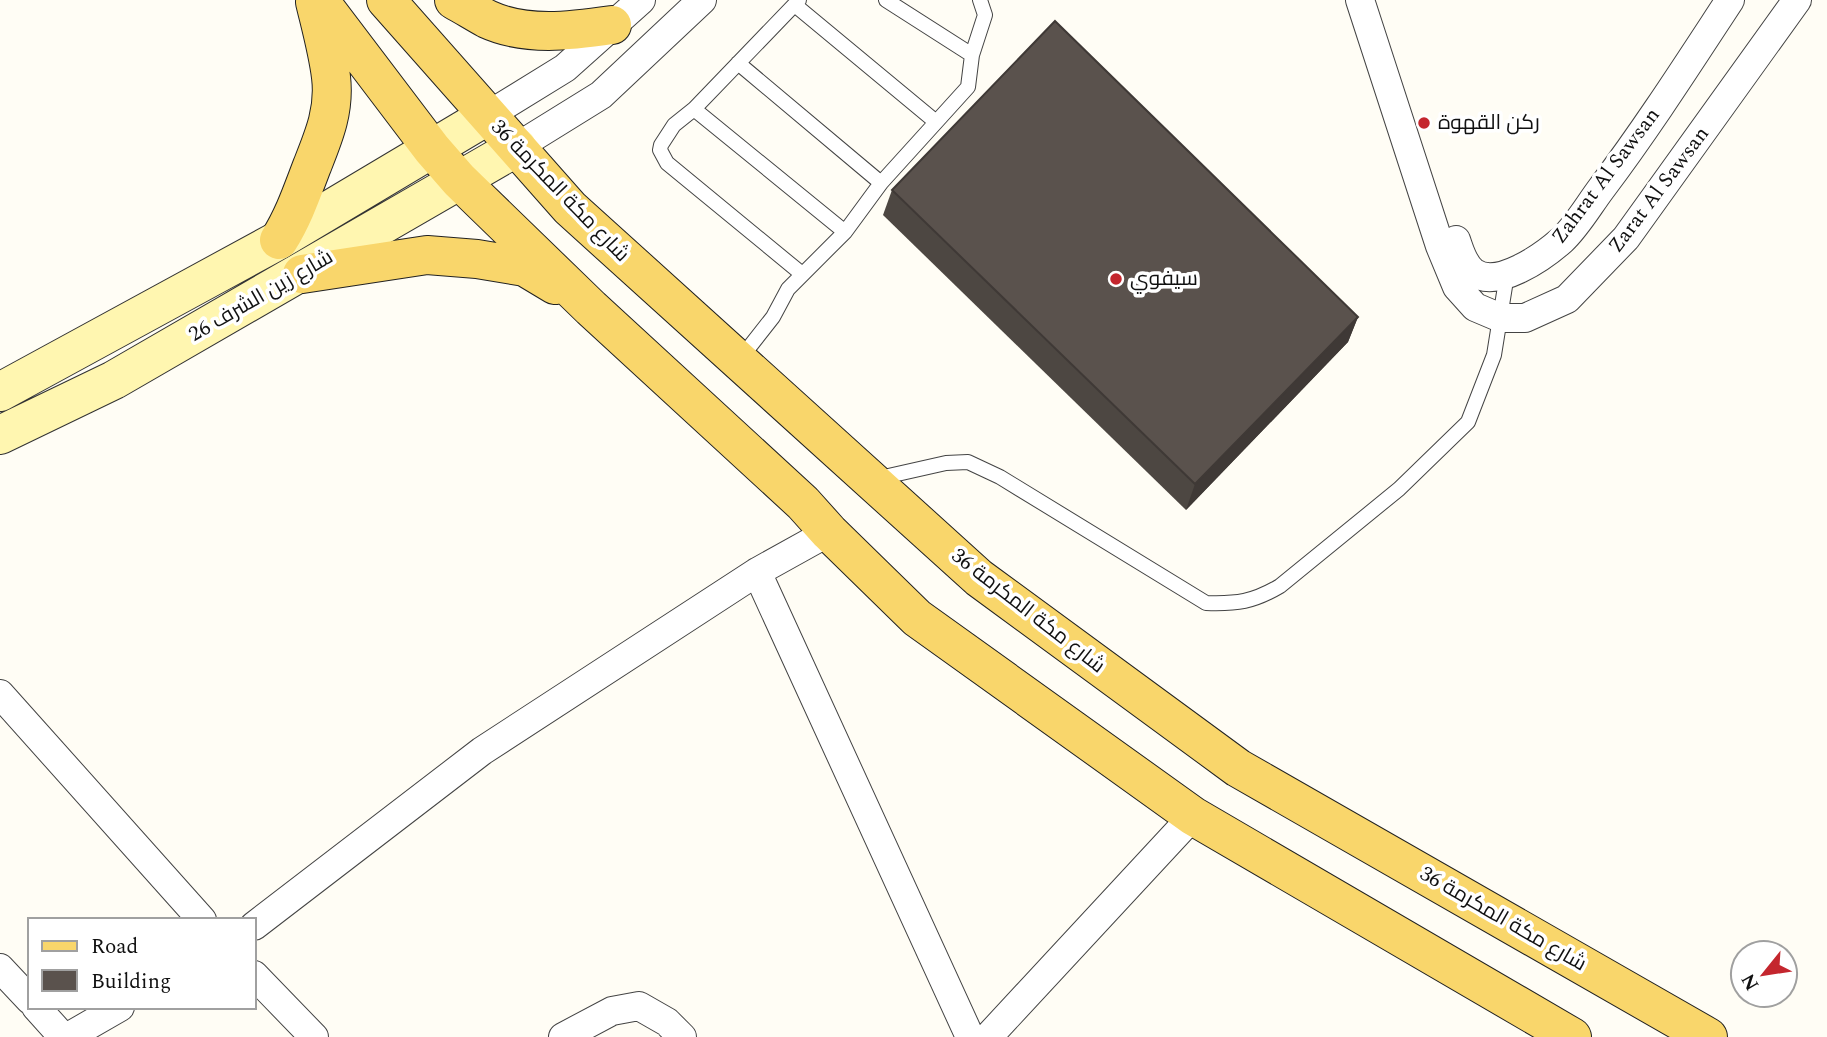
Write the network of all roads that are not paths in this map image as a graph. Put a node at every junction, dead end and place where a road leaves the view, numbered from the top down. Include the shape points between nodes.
1 (317, 0) edge
2 (386, 0) edge
3 (454, 0) edge
4 (641, 0) edge
5 (702, 0) edge
6 (886, 0) edge
7 (980, 0) edge
8 (1360, 0) edge
9 (1380, 0) edge
10 (1730, 0) edge
11 (1797, 0) edge
12 (797, 3) edge
13 (612, 25) junction
14 (972, 55) junction
15 (738, 64) junction
16 (694, 109) junction
17 (487, 116) junction
18 (936, 122) junction
19 (517, 147) junction
20 (432, 149) junction
21 (459, 180) junction
22 (881, 183) junction
23 (845, 232) junction
24 (279, 240) junction
25 (302, 274) junction
26 (802, 274) junction
27 (1507, 274) junction
28 (591, 308) junction
29 (1502, 318) junction
30 (740, 360) junction
31 (0, 392) edge
32 (0, 435) edge
33 (871, 480) junction
34 (829, 532) junction
35 (757, 572) junction
36 (0, 694) edge
37 (1193, 816) junction
38 (200, 918) edge
39 (256, 924) edge
40 (0, 968) edge
41 (256, 977) edge
42 (28, 998) edge
43 (38, 1009) edge
44 (116, 1009) edge
45 (65, 1037) edge
46 (314, 1037) edge
47 (563, 1037) edge
48 (682, 1037) edge
49 (970, 1037) edge
50 (988, 1037) edge
51 (1573, 1037) edge
52 (1708, 1037) edge

1 - 20 main road
1 - 24 main road via 332,78 331,111 295,214
2 - 17 main road, شارع مكة المكرمة 36
3 - 13 main road via 489,20 525,29 565,32
4 - 13 street
5 - 19 street via 601,95
6 - 14 lane
7 - 14 lane via 985,15
8 - 29 street via 1457,287 1475,307
9 - 27 street, Zahrat Al Sawsan via 1465,263 1488,278
10 - 27 street, Zahrat Al Sawsan via 1630,152 1564,239 1532,263
11 - 29 street, Zarat Al Sawsan via 1626,238 1567,299 1525,318
12 - 15 lane
12 - 18 lane
13 - 17 street via 565,68
14 - 18 lane via 968,87
15 - 16 lane
15 - 22 lane
16 - 23 lane
16 - 26 lane via 674,125 661,145 667,163
17 - 19 main road, شارع مكة المكرمة 36
17 - 20 main road, شارع زين الشرف 26
18 - 22 lane
19 - 21 main road, شارع زين الشرف 26
19 - 30 main road, شارع مكة المكرمة 36 via 570,208
20 - 21 main road
20 - 24 main road, شارع زين الشرف 26
21 - 25 main road, شارع زين الشرف 26
21 - 28 main road
22 - 23 lane
23 - 26 lane
24 - 31 main road, شارع زين الشرف 26
25 - 28 main road via 427,255 477,259 525,267
25 - 32 main road, شارع زين الشرف 26 via 114,380
26 - 30 lane
27 - 29 lane
28 - 34 main road
29 - 33 lane via 1494,355 1468,422 1399,489 1260,598 1206,603 968,462
30 - 33 main road, شارع مكة المكرمة 36
33 - 52 main road, شارع مكة المكرمة 36 via 979,579 1238,768
34 - 35 street
34 - 37 main road via 917,618
35 - 39 street via 482,751
35 - 49 street
36 - 38 street
37 - 50 street
37 - 51 main road
40 - 42 street
41 - 46 street
43 - 45 street
44 - 45 street
47 - 48 street via 612,1012 639,1006

